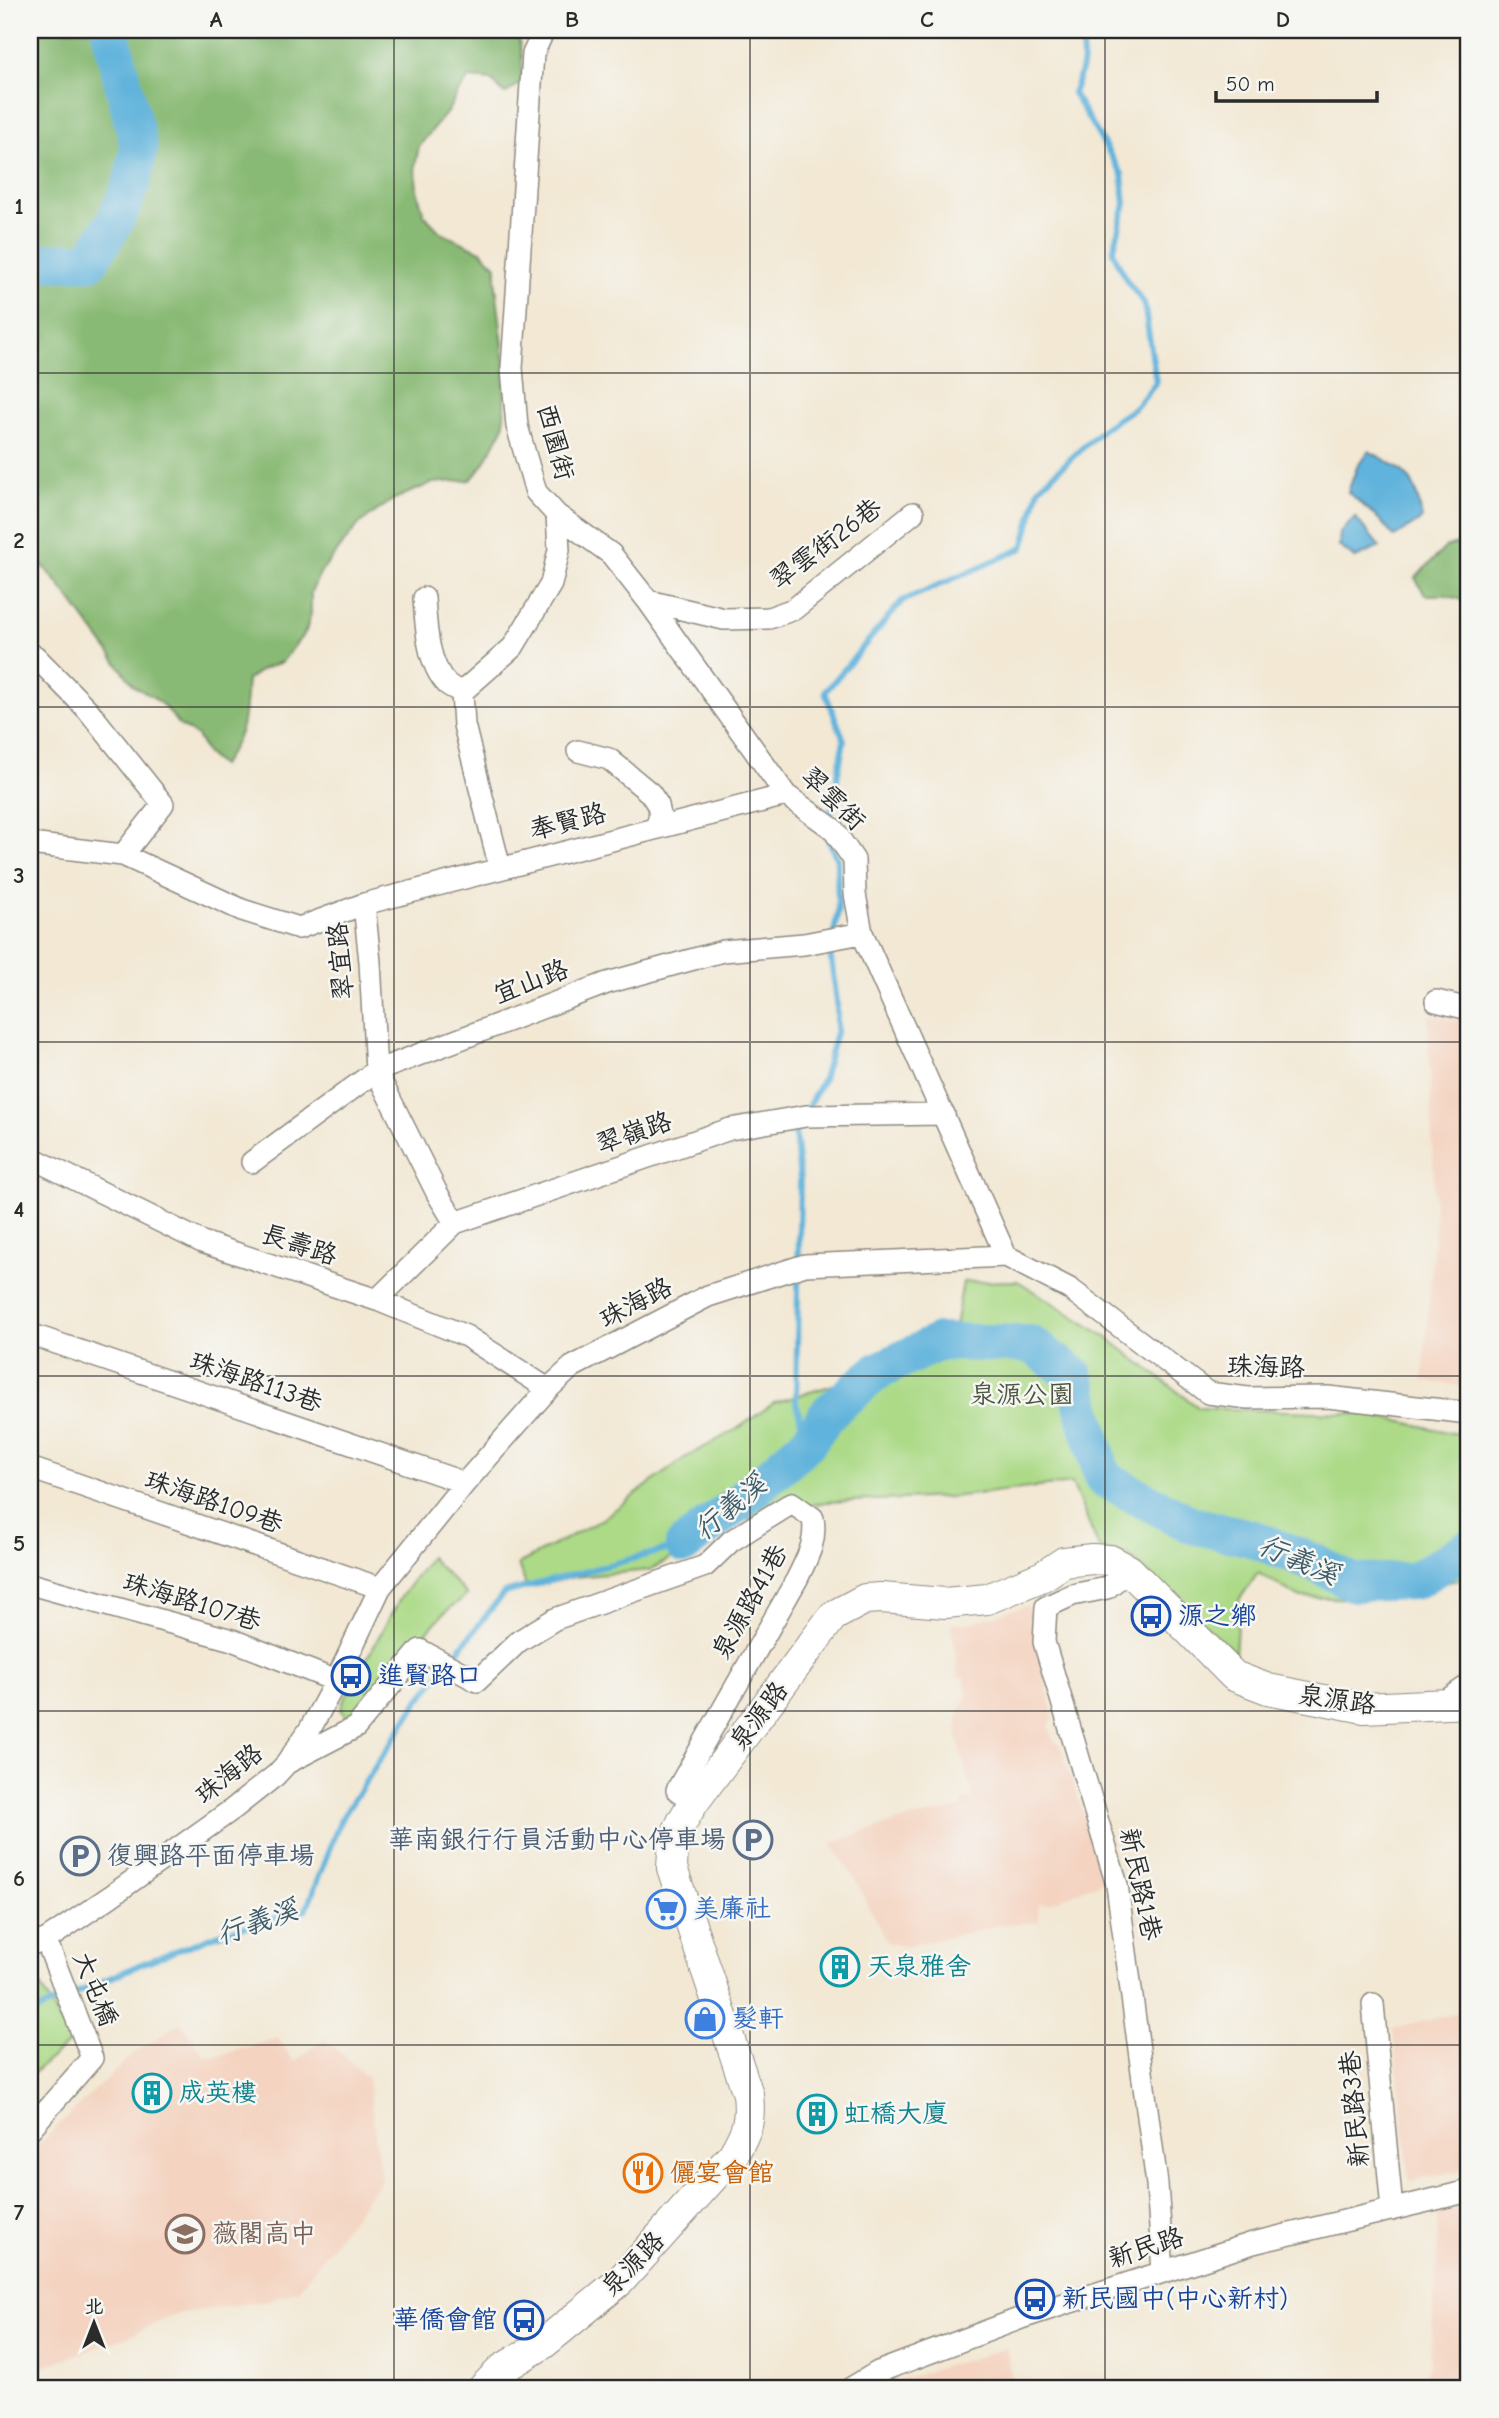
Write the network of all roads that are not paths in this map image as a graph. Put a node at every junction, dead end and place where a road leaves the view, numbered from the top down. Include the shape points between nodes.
1 (544, 30) edge
2 (913, 513) dead end
3 (558, 515) junction
4 (424, 598) dead end
5 (648, 601) junction
6 (30, 655) edge
7 (461, 692) junction
8 (579, 751) dead end
9 (786, 795) junction
10 (656, 828) junction
11 (30, 844) edge
12 (123, 855) junction
13 (500, 868) junction
14 (364, 904) junction
15 (862, 933) junction
16 (1436, 1002) dead end
17 (1469, 1009) edge
18 (376, 1071) junction
19 (944, 1114) junction
20 (30, 1157) edge
21 (252, 1162) dead end
22 (455, 1223) junction
23 (1006, 1255) junction
24 (377, 1300) junction
25 (30, 1334) edge
26 (548, 1389) junction
27 (1469, 1413) edge
28 (30, 1468) edge
29 (466, 1483) junction
30 (1129, 1570) junction
31 (30, 1584) edge
32 (380, 1588) junction
33 (336, 1681) junction
34 (1469, 1685) edge
35 (1469, 1703) edge
36 (1440, 1705) junction
37 (288, 1763) junction
38 (694, 1802) junction
39 (38, 1942) edge
40 (1373, 2004) dead end
41 (30, 2129) edge
42 (1469, 2191) edge
43 (1392, 2210) junction
44 (1163, 2272) junction
45 (483, 2388) edge
46 (851, 2388) edge

1 - 3 street, 西園街 via 533,54 512,368 517,426 536,492
2 - 5 street, 翠雲街26巷 via 794,609 769,618 724,619
3 - 5 street, 翠雲街 via 611,554
3 - 7 street, 西園街 via 559,550 551,584 513,647
4 - 7 street via 426,633 436,667 448,685
5 - 9 street, 翠雲街
6 - 12 street via 88,710 163,804
7 - 13 street via 464,725
8 - 10 street via 609,759 650,793 660,815
9 - 10 street, 奉賢路
9 - 15 street, 翠雲街 via 833,829 854,860
10 - 13 street, 奉賢路
11 - 12 street, 翠宜路
12 - 14 street, 翠宜路 via 242,910 299,928
13 - 14 street, 奉賢路
14 - 18 street, 翠宜路
15 - 18 street, 宜山路 via 723,951 607,983
15 - 19 street, 翠雲街
16 - 17 street
18 - 21 street, 宜山路
18 - 22 street, 翠宜路
19 - 22 street, 翠嶺路 via 806,1116 730,1129
19 - 23 street, 翠雲街
20 - 24 street, 長壽路 via 202,1242
22 - 24 street, 翠嶺路
23 - 26 street, 珠海路 via 805,1265 708,1296 572,1367
23 - 27 street, 珠海路 via 1070,1289 1208,1393 1248,1398 1328,1397
24 - 26 street, 長壽路 via 466,1336
25 - 29 street, 珠海路113巷
26 - 29 street, 珠海路
28 - 32 street, 珠海路109巷
29 - 32 street, 珠海路
30 - 36 street, 泉源路 via 1234,1676 1268,1689 1364,1708
30 - 38 street, 泉源路 via 1110,1560 1063,1562 987,1599 945,1603 881,1598 851,1604 833,1616
30 - 44 street, 新民路1巷 via 1107,1588 1072,1595 1046,1607 1044,1642 1118,1885 1157,2184
31 - 33 street, 珠海路107巷 via 232,1640
32 - 33 street, 珠海路
33 - 37 street, 珠海路
34 - 36 street
35 - 36 street, 泉源路
37 - 38 street, 泉源路41巷 via 356,1727 420,1650 477,1681 519,1641 555,1619 705,1566 731,1541 792,1503 813,1518 813,1545 677,1790
37 - 39 street, 珠海路 via 233,1809
38 - 45 street, 泉源路 via 673,1843 673,1868 748,2094 748,2125 733,2155 620,2281
39 - 41 street, 大屯橋 via 92,2058
40 - 43 street, 新民路3巷
42 - 43 street, 新民路
43 - 44 street, 新民路 via 1253,2243
44 - 46 street, 新民路 via 1024,2317 878,2372

